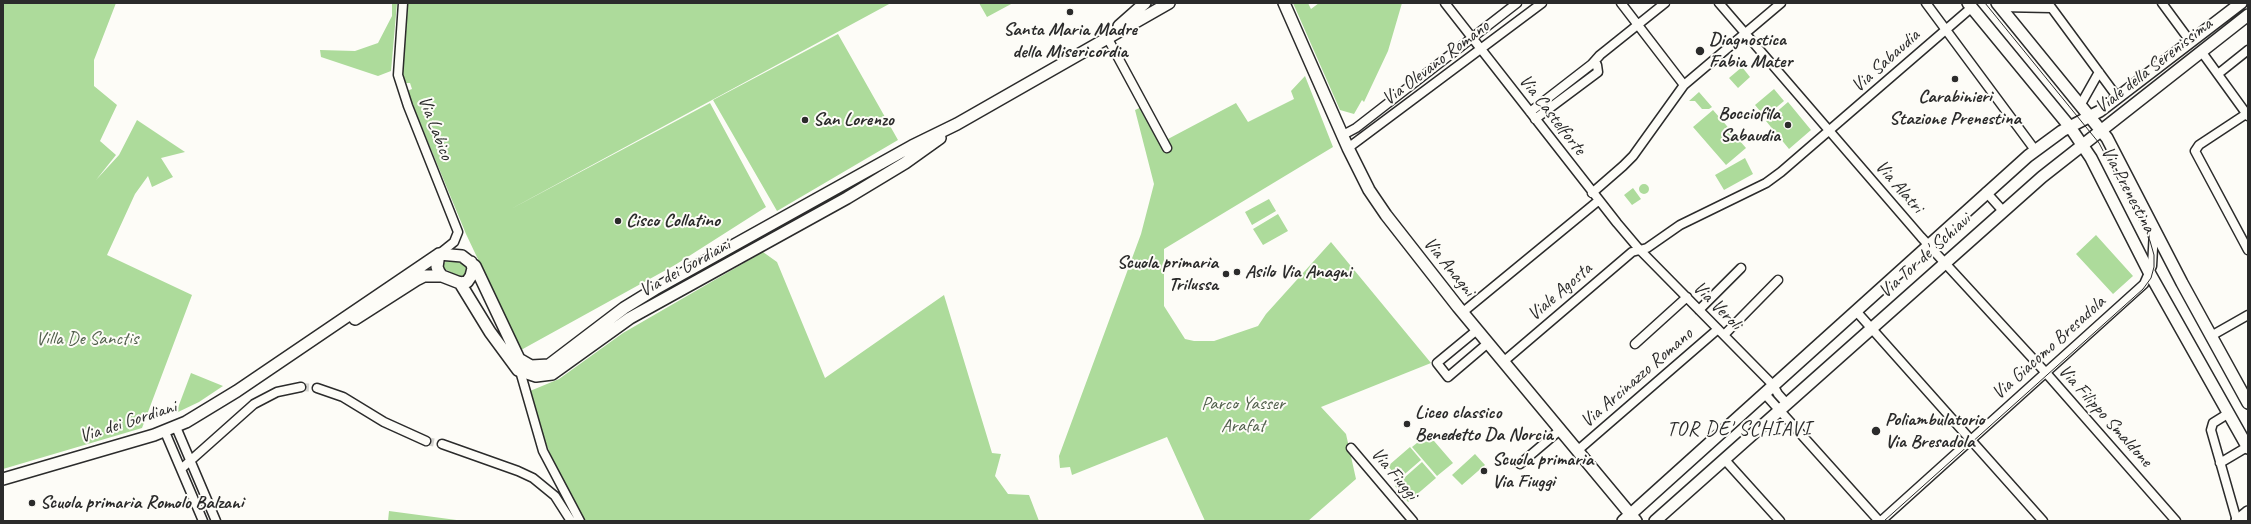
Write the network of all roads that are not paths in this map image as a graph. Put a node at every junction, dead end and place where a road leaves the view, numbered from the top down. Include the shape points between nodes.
1 (403, 3) edge
2 (1145, 3) edge
3 (1169, 3) edge
4 (1284, 3) edge
5 (1445, 3) edge
6 (1517, 3) edge
7 (1542, 3) edge
8 (1621, 3) edge
9 (1665, 3) edge
10 (1719, 3) edge
11 (1781, 3) edge
12 (1926, 3) edge
13 (2162, 3) edge
14 (2242, 3) edge
15 (1970, 5) edge
16 (1998, 5) edge
17 (2049, 5) edge
18 (2248, 15) edge
19 (1638, 25) junction
20 (1946, 29) junction
21 (1745, 34) junction
22 (1471, 37) junction
23 (1107, 38) junction
24 (2190, 41) junction
25 (1481, 50) junction
26 (2248, 50) edge
27 (2201, 51) junction
28 (2099, 72) junction
29 (2218, 74) junction
30 (1684, 86) junction
31 (2118, 98) junction
32 (2081, 104) junction
33 (2247, 115) edge
34 (1532, 116) junction
35 (2091, 116) junction
36 (957, 124) junction
37 (2070, 127) junction
38 (2101, 130) junction
39 (1830, 132) junction
40 (1343, 135) junction
41 (2083, 146) junction
42 (1167, 148) dead end
43 (1348, 148) junction
44 (2035, 150) junction
45 (1592, 192) junction
46 (1986, 192) junction
47 (1598, 201) junction
48 (2004, 211) junction
49 (1680, 225) joint
50 (2154, 231) junction
51 (1928, 245) junction
52 (1639, 249) junction
53 (2248, 250) edge
54 (439, 254) junction
55 (471, 262) junction
56 (1944, 263) junction
57 (1741, 268) dead end
58 (2150, 274) junction
59 (442, 276) junction
60 (1778, 280) dead end
61 (460, 283) junction
62 (1687, 297) junction
63 (1699, 310) junction
64 (1856, 311) junction
65 (1462, 312) junction
66 (2248, 315) edge
67 (1871, 328) junction
68 (1477, 330) junction
69 (1721, 332) junction
70 (2211, 336) junction
71 (315, 339) junction
72 (1488, 343) junction
73 (1635, 344) dead end
74 (1503, 362) junction
75 (520, 371) junction
76 (2046, 373) junction
77 (1773, 385) junction
78 (301, 387) tunnel mouth
79 (317, 388) tunnel mouth
80 (1764, 393) junction
81 (2248, 403) edge
82 (1784, 407) junction
83 (2229, 413) junction
84 (176, 427) junction
85 (1560, 430) junction
86 (165, 432) junction
87 (1971, 440) junction
88 (426, 441) tunnel mouth
89 (442, 444) tunnel mouth
90 (2248, 447) edge
91 (1351, 448) dead end
92 (1576, 451) junction
93 (1725, 460) junction
94 (189, 461) junction
95 (2220, 463) junction
96 (1520, 464) dead end
97 (181, 469) junction
98 (3, 480) edge
99 (2248, 512) edge
100 (1630, 519) edge
101 (203, 521) edge
102 (216, 521) edge
103 (571, 521) edge
104 (580, 521) edge
105 (1413, 521) edge
106 (1655, 521) edge
107 (1780, 521) edge
108 (1880, 521) edge
109 (2043, 521) edge
110 (2176, 521) edge
111 (2237, 521) edge

1 - 54 street, Via Labico via 398,75 458,232 454,242
2 - 23 street, Via dei Gordiani
3 - 23 street, Via dei Gordiani
4 - 40 street, Via Anagni
5 - 22 street, Via Castelforte
6 - 22 street, Via Olevano Romano
7 - 25 street, Via Olevano Romano
8 - 19 street
9 - 19 street
10 - 21 street
11 - 21 street
12 - 20 street
13 - 24 street
14 - 24 street, Viale della Serenissima
15 - 20 street, Via Sabaudia
15 - 37 street, Via Prenestina
16 - 17 street
16 - 32 street, Via Prenestina
17 - 28 street
18 - 27 street, Viale della Serenissima
19 - 30 street
19 - 34 street
20 - 39 street, Via Sabaudia
20 - 44 street
21 - 30 street
21 - 39 street, Via Alatri
22 - 25 street, Via Castelforte
22 - 40 street, Via Olevano Romano via 1356,128
23 - 36 street, Via dei Gordiani
23 - 42 street
24 - 31 street, Viale della Serenissima
25 - 34 street, Via Castelforte
25 - 43 street, Via Olevano Romano
26 - 29 street
27 - 29 street
27 - 38 street, Viale della Serenissima
28 - 31 street
28 - 32 street
29 - 33 street
30 - 45 street via 1633,156
31 - 35 street, Viale della Serenissima
32 - 35 street, Via Prenestina
33 - 53 street via 2198,145 2195,151
34 - 45 street, Via Castelforte
35 - 37 street, Viale della Serenissima
35 - 38 street, Via Prenestina
36 - 55 street, Via dei Gordiani via 912,146 651,291 618,312 556,361 545,366 531,366 522,362 516,355 478,270
36 - 75 street, Via dei Gordiani via 894,170 624,322 558,371 538,376
37 - 41 street, Via Prenestina
37 - 44 street, Via Tor de' Schiavi
38 - 41 street, Viale della Serenissima
38 - 50 street, Via Prenestina
39 - 49 street, Via Sabaudia via 1766,183
39 - 51 street, Via Alatri
40 - 43 street, Via Anagni
41 - 48 street, Via Tor de' Schiavi via 2042,177
41 - 58 street, Via Prenestina via 2100,174
43 - 65 street, Via Anagni via 1369,190 1386,215
44 - 46 street, Via Tor de' Schiavi
45 - 47 street, Via Castelforte
46 - 48 street
46 - 51 street, Via Tor de' Schiavi
47 - 52 street, Via Veroli
47 - 65 street
48 - 56 street, Via Tor de' Schiavi
49 - 52 street, Viale Agosta via 1647,248
50 - 58 street, Via Giacomo Bresadola
50 - 70 street, Via Prenestina
51 - 56 street, Via Alatri
51 - 64 street, Via Tor de' Schiavi
52 - 62 street, Via Veroli
52 - 74 street, Viale Agosta via 1632,252
54 - 55 street via 457,254
54 - 59 street via 437,267
54 - 71 street, Via dei Gordiani
55 - 61 street via 471,276 467,282
56 - 67 street, Via Tor de' Schiavi
56 - 76 street, Via Filippo Smaldone
57 - 63 street
58 - 76 street, Via Giacomo Bresadola via 2144,284
58 - 83 street, Via Prenestina
59 - 61 street
59 - 71 street, Via dei Gordiani via 424,276 358,317
60 - 69 street, Via Arcinazzo Romano
61 - 75 street via 490,332
62 - 63 street, Via Veroli
62 - 73 street
63 - 69 street, Via Veroli
64 - 67 street
64 - 77 street, Via Tor de' Schiavi
65 - 68 street, Via Anagni
66 - 70 street
67 - 82 street, Via Tor de' Schiavi
67 - 87 street
68 - 72 street, Via Anagni
68 - 72 street via 1437,363 1448,377
69 - 77 street, Via Veroli
69 - 92 street, Via Arcinazzo Romano
70 - 81 street, Via Prenestina
71 - 84 street, Via dei Gordiani via 219,403
72 - 74 street, Via Anagni
74 - 85 street, Via Anagni
75 - 104 street via 545,455
76 - 87 street, Via Giacomo Bresadola
76 - 110 street, Via Filippo Smaldone
77 - 80 street, Via Tor de' Schiavi
77 - 82 street
78 - 94 street via 277,392 258,401
79 - 88 street via 343,397 384,422
80 - 82 street
80 - 100 street, Via Tor de' Schiavi
82 - 93 street, Via Tor de' Schiavi
82 - 108 street
83 - 90 street, Via Prenestina
83 - 95 street via 2214,422 2211,428
84 - 86 street, Via dei Gordiani
84 - 94 street
85 - 92 street, Via Anagni
85 - 96 street
86 - 97 street
86 - 98 street, Via dei Gordiani
87 - 108 street, Via Giacomo Bresadola
87 - 109 street
89 - 103 street via 518,470 533,478 555,496
90 - 95 street
91 - 105 street, Via Fiuggi
92 - 100 street, Via Anagni
93 - 106 street, Via Tor de' Schiavi
93 - 107 street
94 - 97 street
94 - 102 street
95 - 111 street
97 - 101 street
99 - 111 street

